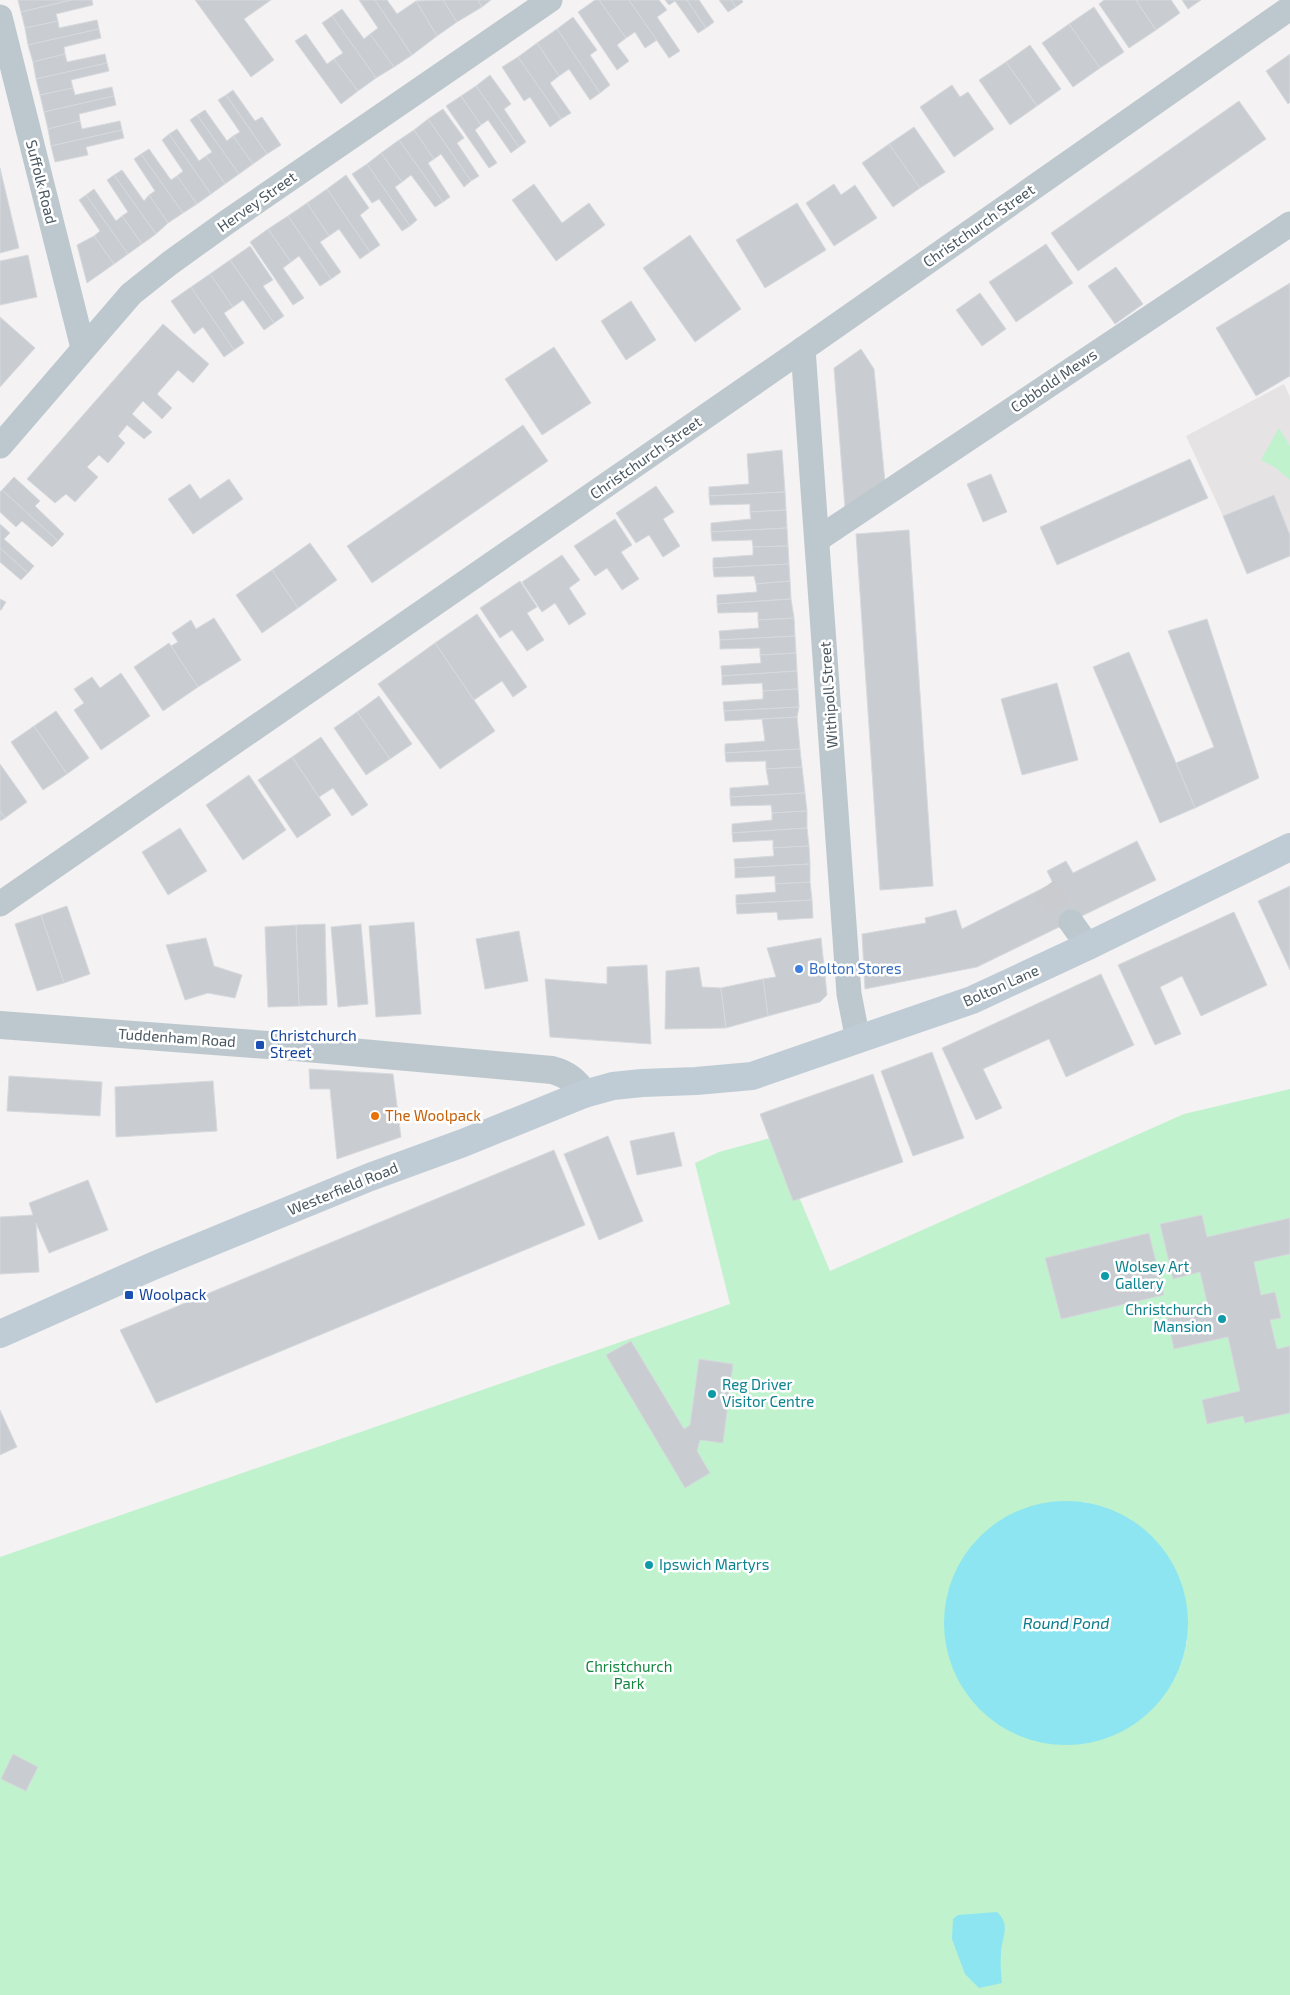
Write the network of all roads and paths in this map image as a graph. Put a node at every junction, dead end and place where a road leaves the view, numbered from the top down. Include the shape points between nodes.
1 (550, 0) edge
2 (1290, 8) edge
3 (0, 16) edge
4 (1290, 224) edge
5 (83, 348) junction
6 (803, 349) junction
7 (0, 446) edge
8 (818, 539) junction
9 (1290, 847) edge
10 (0, 904) edge
11 (1071, 922) tunnel mouth
12 (1088, 946) junction
13 (0, 1024) edge
14 (858, 1040) junction
15 (696, 1081) joint
16 (584, 1094) junction
17 (0, 1334) edge

1 - 5 street, Hervey Street via 170,263 132,294
2 - 6 street, Christchurch Street
3 - 5 street, Suffolk Road
4 - 8 street, Cobbold Mews
5 - 7 street, Hervey Street
6 - 8 street, Withipoll Street
6 - 10 street, Christchurch Street
8 - 14 street, Withipoll Street via 849,994
9 - 12 main road, Bolton Lane
11 - 12 street
12 - 14 main road, Bolton Lane via 972,1000
13 - 16 street, Tuddenham Road via 552,1070 571,1078
14 - 15 main road, Bolton Lane via 752,1076
15 - 16 main road, Westerfield Road via 613,1086
16 - 17 main road, Westerfield Road via 153,1266

